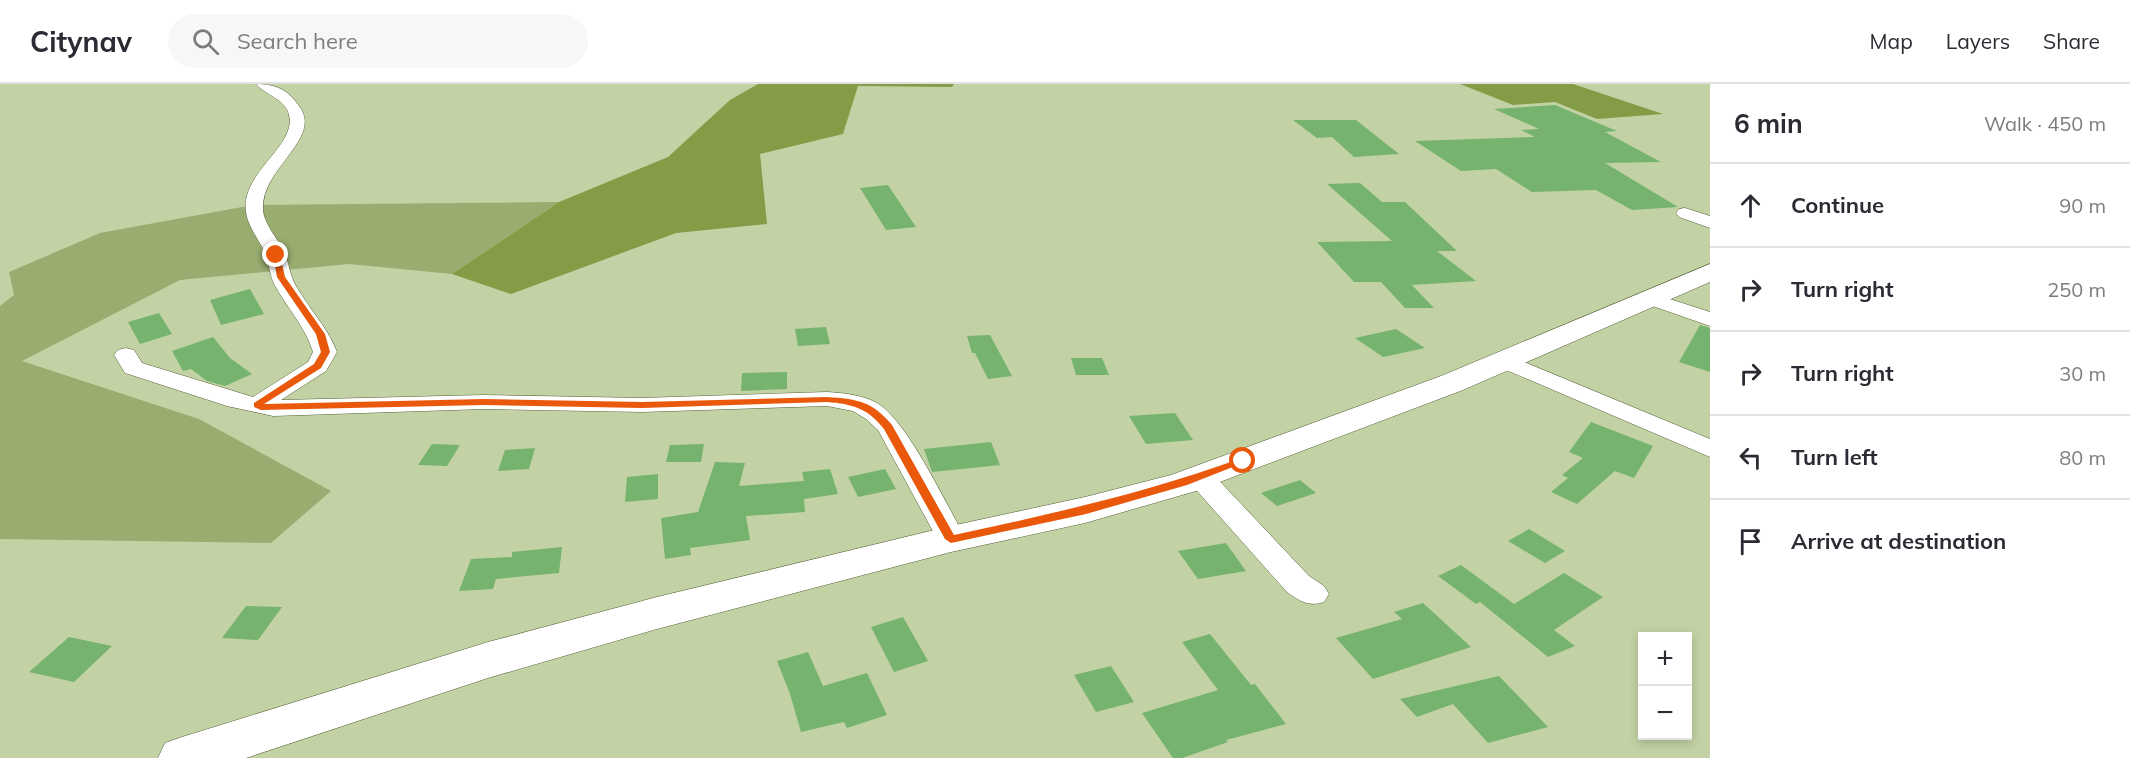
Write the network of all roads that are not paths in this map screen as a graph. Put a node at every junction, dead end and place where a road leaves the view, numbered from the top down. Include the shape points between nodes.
1 (264, 84) edge
2 (1685, 213) dead end
3 (1710, 222) edge
4 (1710, 272) edge
5 (1648, 298) junction
6 (1710, 319) edge
7 (126, 355) dead end
8 (1505, 361) junction
9 (257, 405) junction
10 (1710, 449) edge
11 (1200, 477) junction
12 (951, 539) junction
13 (1313, 594) dead end
14 (182, 758) edge

1 - 9 street via 287,99 298,116 297,130 259,182 254,205 260,230 276,255 281,277 320,334 326,352 318,366
2 - 3 street
4 - 5 main road
5 - 6 street
5 - 8 main road
7 - 9 street via 133,368
8 - 10 street
8 - 11 main road
9 - 12 street via 273,408 484,402 642,405 849,401 877,413 889,428
11 - 12 main road via 1086,510
11 - 13 street via 1298,584
12 - 14 main road via 488,660

